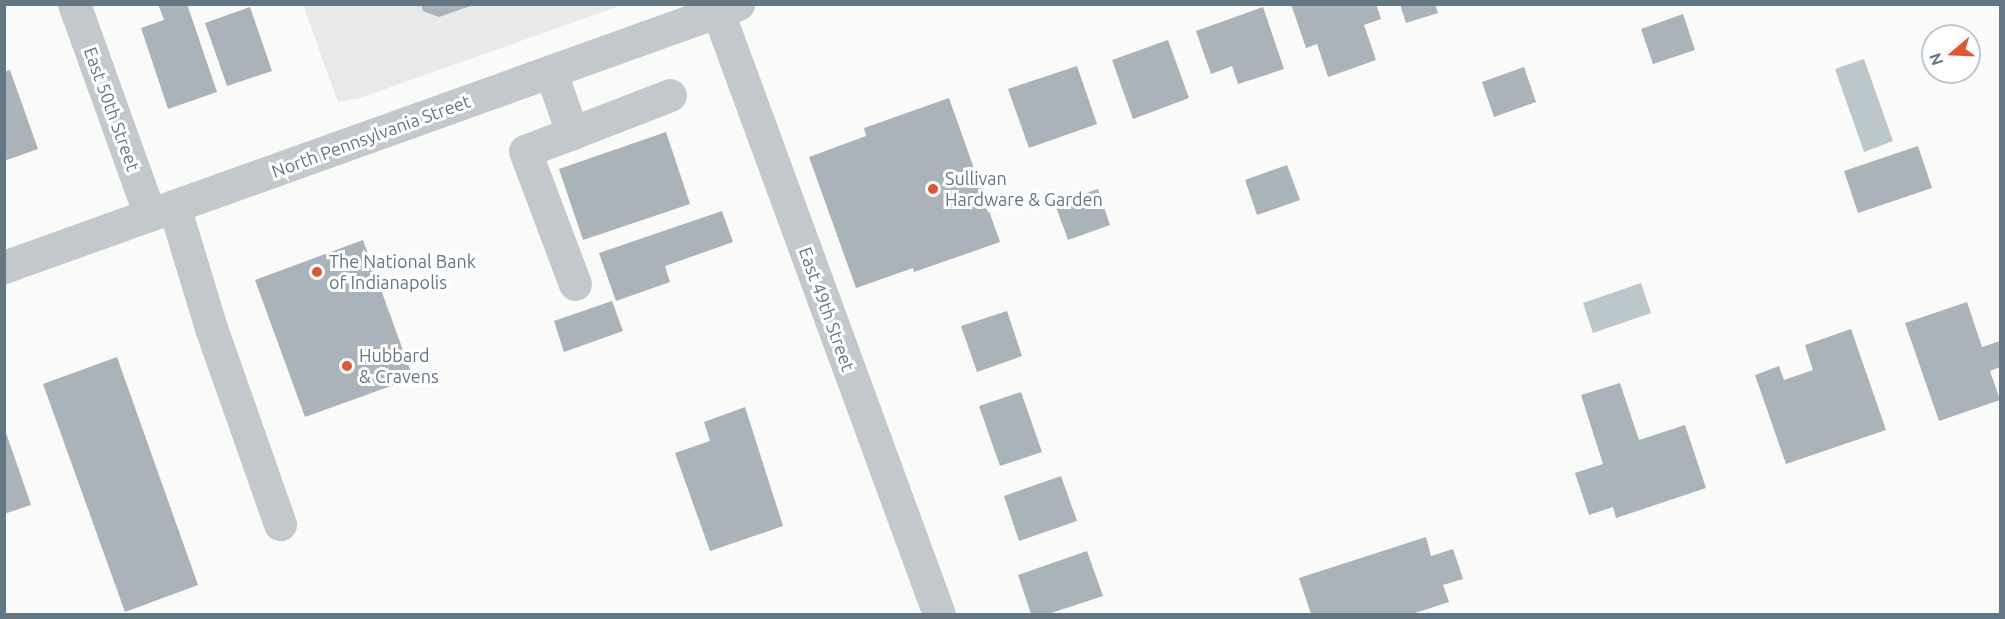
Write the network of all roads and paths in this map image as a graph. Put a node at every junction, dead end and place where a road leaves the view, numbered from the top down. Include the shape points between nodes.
1 (74, 4) edge
2 (724, 7) edge
3 (551, 72) junction
4 (670, 95) dead end
5 (572, 133) junction
6 (162, 210) junction
7 (4, 267) edge
8 (575, 284) dead end
9 (280, 524) dead end
10 (939, 615) edge

1 - 6 street, East 50th Street
2 - 3 street, North Pennsylvania Street
2 - 10 street, East 49th Street
3 - 5 street
3 - 6 street, North Pennsylvania Street
4 - 5 street
5 - 8 street via 525,151
6 - 7 street, North Pennsylvania Street
6 - 9 street, East 50th Street via 211,328

